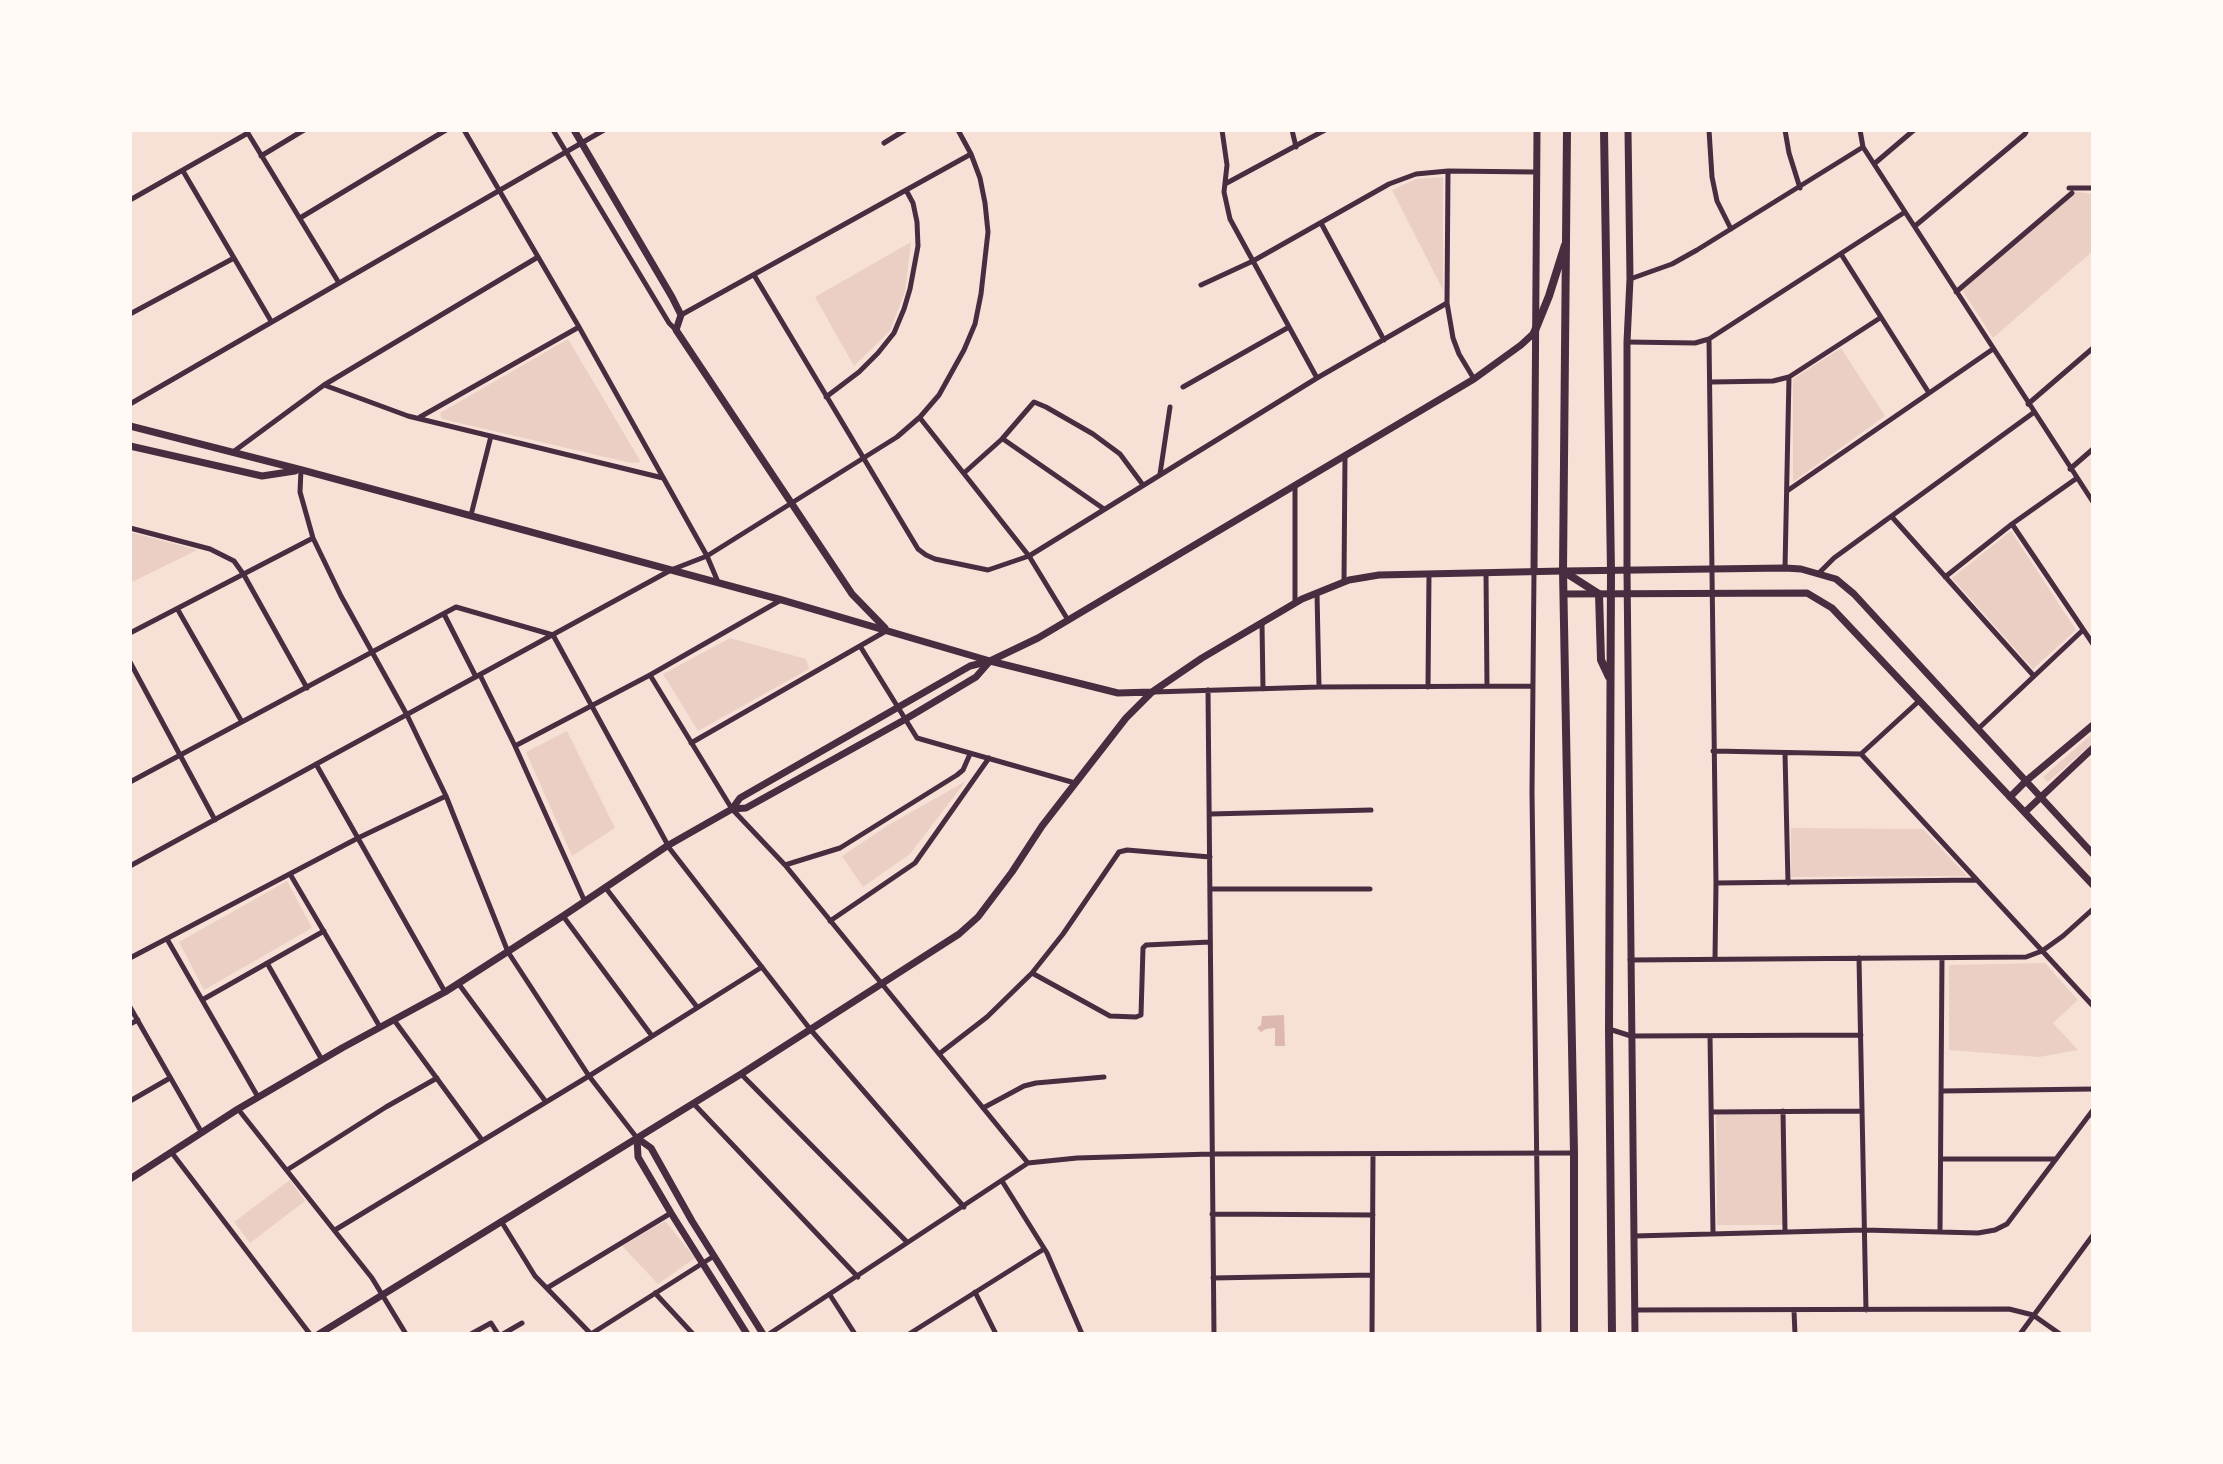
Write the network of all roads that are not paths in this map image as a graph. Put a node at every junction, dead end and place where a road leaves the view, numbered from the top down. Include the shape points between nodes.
1 (304, 130) edge
2 (446, 130) edge
3 (464, 130) edge
4 (553, 130) edge
5 (574, 130) edge
6 (604, 130) edge
7 (905, 130) edge
8 (958, 130) edge
9 (1222, 130) edge
10 (1292, 130) edge
11 (1325, 130) edge
12 (1537, 130) edge
13 (1567, 130) edge
14 (1604, 130) edge
15 (1628, 130) edge
16 (1709, 130) edge
17 (1785, 130) edge
18 (1860, 130) edge
19 (1914, 130) edge
20 (2027, 130) edge
21 (247, 132) edge
22 (896, 133) edge
23 (582, 143) junction
24 (884, 143) dead end
25 (1296, 147) junction
26 (1863, 147) junction
27 (566, 152) junction
28 (971, 154) junction
29 (261, 156) junction
30 (1874, 164) junction
31 (183, 171) junction
32 (1448, 171) junction
33 (1537, 172) junction
34 (1225, 184) junction
35 (1800, 188) junction
36 (2093, 188) edge
37 (499, 189) junction
38 (906, 190) junction
39 (130, 200) edge
40 (1905, 212) junction
41 (300, 218) junction
42 (1321, 223) junction
43 (1915, 226) junction
44 (1731, 230) junction
45 (1568, 233) junction
46 (1841, 254) junction
47 (538, 257) junction
48 (234, 258) junction
49 (1253, 261) junction
50 (754, 275) junction
51 (1630, 279) junction
52 (339, 283) junction
53 (1201, 285) dead end
54 (1956, 292) junction
55 (1447, 303) junction
56 (131, 312) edge
57 (681, 315) junction
58 (1880, 318) junction
59 (271, 321) junction
60 (579, 327) junction
61 (1289, 327) junction
62 (676, 330) junction
63 (1534, 333) junction
64 (1709, 339) junction
65 (1384, 340) junction
66 (1627, 342) junction
67 (2093, 348) edge
68 (1993, 349) junction
69 (1789, 377) junction
70 (1317, 378) junction
71 (1474, 379) junction
72 (1711, 382) junction
73 (324, 385) junction
74 (1183, 387) dead end
75 (1929, 393) junction
76 (826, 397) junction
77 (130, 404) edge
78 (2028, 404) junction
79 (1170, 407) dead end
80 (2033, 413) junction
81 (920, 417) junction
82 (419, 418) junction
83 (130, 426) edge
84 (491, 436) junction
85 (1002, 439) junction
86 (130, 446) edge
87 (2093, 449) edge
88 (233, 452) junction
89 (1345, 456) junction
90 (863, 459) junction
91 (2070, 469) junction
92 (302, 470) junction
93 (964, 473) junction
94 (1160, 475) junction
95 (664, 478) junction
96 (2077, 478) junction
97 (1143, 485) junction
98 (1295, 486) junction
99 (1787, 491) junction
100 (792, 502) junction
101 (2093, 502) edge
102 (1104, 509) junction
103 (471, 515) junction
104 (1892, 517) junction
105 (2012, 524) junction
106 (130, 528) edge
107 (313, 538) junction
108 (707, 556) junction
109 (1029, 556) junction
110 (1785, 568) junction
111 (671, 570) junction
112 (1627, 570) junction
113 (1712, 570) junction
114 (1534, 571) junction
115 (1563, 571) junction
116 (1611, 571) junction
117 (1486, 573) junction
118 (1819, 573) junction
119 (1429, 574) junction
120 (244, 575) junction
121 (1945, 577) junction
122 (1344, 581) junction
123 (718, 583) junction
124 (1317, 592) junction
125 (1713, 592) junction
126 (1627, 593) junction
127 (1564, 594) junction
128 (1599, 594) junction
129 (1611, 594) junction
130 (782, 600) junction
131 (1295, 604) junction
132 (178, 610) junction
133 (444, 614) junction
134 (1068, 620) junction
135 (1262, 623) junction
136 (887, 630) junction
137 (2083, 630) junction
138 (130, 633) edge
139 (553, 635) junction
140 (2093, 644) edge
141 (860, 646) junction
142 (373, 652) junction
143 (990, 661) junction
144 (130, 662) edge
145 (650, 675) junction
146 (2033, 675) junction
147 (478, 676) junction
148 (1609, 679) junction
149 (1487, 686) junction
150 (1533, 686) junction
151 (1319, 687) junction
152 (1428, 687) junction
153 (307, 688) junction
154 (1263, 689) junction
155 (1208, 690) junction
156 (1152, 692) junction
157 (1919, 701) junction
158 (591, 706) junction
159 (898, 709) junction
160 (407, 715) junction
161 (904, 720) junction
162 (242, 722) junction
163 (2093, 725) edge
164 (1978, 729) junction
165 (691, 743) junction
166 (515, 746) junction
167 (2093, 748) edge
168 (1713, 751) junction
169 (1785, 753) junction
170 (970, 754) junction
171 (1861, 754) junction
172 (180, 755) junction
173 (989, 758) junction
174 (316, 764) junction
175 (2026, 781) junction
176 (130, 782) edge
177 (1075, 783) junction
178 (446, 796) junction
179 (2010, 797) junction
180 (2041, 797) junction
181 (732, 809) junction
182 (1371, 810) dead end
183 (2025, 812) junction
184 (1210, 814) junction
185 (215, 820) junction
186 (358, 838) junction
187 (667, 846) junction
188 (2093, 854) edge
189 (1210, 857) junction
190 (785, 865) junction
191 (130, 866) edge
192 (290, 874) junction
193 (1977, 880) junction
194 (1716, 883) junction
195 (1788, 883) junction
196 (2093, 885) edge
197 (605, 887) junction
198 (1210, 889) junction
199 (1370, 889) dead end
200 (585, 902) junction
201 (2093, 909) edge
202 (563, 916) junction
203 (830, 921) junction
204 (324, 931) junction
205 (167, 939) junction
206 (1210, 942) junction
207 (2042, 951) junction
208 (508, 952) junction
209 (131, 956) edge
210 (1859, 958) junction
211 (1942, 958) junction
212 (1715, 959) junction
213 (1630, 960) junction
214 (267, 963) junction
215 (762, 967) junction
216 (1032, 973) junction
217 (458, 983) junction
218 (881, 983) junction
219 (445, 992) junction
220 (202, 1000) junction
221 (2093, 1006) edge
222 (130, 1007) edge
223 (697, 1007) junction
224 (138, 1020) junction
225 (394, 1020) junction
226 (130, 1024) edge
227 (381, 1028) junction
228 (810, 1029) junction
229 (1609, 1029) junction
230 (1861, 1035) junction
231 (652, 1036) junction
232 (1631, 1036) junction
233 (1710, 1036) junction
234 (939, 1054) junction
235 (322, 1060) junction
236 (741, 1074) junction
237 (589, 1076) junction
238 (1104, 1077) dead end
239 (170, 1078) junction
240 (437, 1078) junction
241 (2093, 1089) edge
242 (1941, 1091) junction
243 (259, 1098) junction
244 (130, 1101) edge
245 (546, 1102) junction
246 (693, 1103) junction
247 (983, 1108) junction
248 (238, 1109) junction
249 (2093, 1110) edge
250 (1783, 1111) junction
251 (1862, 1111) junction
252 (1711, 1112) junction
253 (202, 1133) junction
254 (637, 1138) junction
255 (482, 1140) junction
256 (172, 1153) junction
257 (1574, 1153) junction
258 (1211, 1154) junction
259 (1373, 1154) junction
260 (1535, 1154) junction
261 (1941, 1159) junction
262 (2056, 1159) junction
263 (1028, 1163) junction
264 (287, 1170) junction
265 (130, 1179) edge
266 (1002, 1181) junction
267 (964, 1207) junction
268 (671, 1213) junction
269 (1212, 1214) junction
270 (1373, 1215) junction
271 (501, 1221) junction
272 (335, 1230) junction
273 (1864, 1230) junction
274 (1785, 1231) junction
275 (1713, 1232) junction
276 (1940, 1232) junction
277 (2093, 1235) edge
278 (1634, 1236) junction
279 (907, 1242) junction
280 (1044, 1249) junction
281 (714, 1256) junction
282 (703, 1263) junction
283 (1372, 1275) junction
284 (858, 1277) junction
285 (1213, 1278) junction
286 (547, 1288) junction
287 (975, 1292) junction
288 (655, 1293) junction
289 (382, 1295) junction
290 (830, 1295) junction
291 (1635, 1310) junction
292 (1866, 1310) junction
293 (1794, 1311) junction
294 (2033, 1315) junction
295 (522, 1323) dead end
296 (691, 1333) edge
297 (310, 1334) edge
298 (319, 1334) edge
299 (406, 1334) edge
300 (471, 1334) edge
301 (500, 1334) edge
302 (747, 1334) edge
303 (763, 1334) edge
304 (769, 1334) edge
305 (855, 1334) edge
306 (909, 1334) edge
307 (996, 1334) edge
308 (1082, 1334) edge
309 (1214, 1334) edge
310 (1372, 1334) edge
311 (1539, 1334) edge
312 (1574, 1334) edge
313 (1612, 1334) edge
314 (1635, 1334) edge
315 (1795, 1334) edge
316 (2020, 1334) edge
317 (2060, 1334) edge

1 - 29 street
2 - 41 street
3 - 37 street
4 - 27 street
5 - 23 street
6 - 23 street
7 - 22 street
8 - 28 street
9 - 34 street
10 - 25 street
11 - 25 street
12 - 33 street
13 - 45 main road
14 - 116 main road
15 - 51 street
16 - 44 street via 1717,201
17 - 35 street
18 - 26 street
19 - 30 street
20 - 43 street
21 - 29 street
21 - 31 street
22 - 24 street
23 - 27 street
23 - 57 street
25 - 34 street
26 - 30 street
26 - 35 street
27 - 37 street
27 - 62 street
28 - 38 street
28 - 81 street via 988,232 975,324 953,372
29 - 41 street
30 - 40 street
31 - 39 street
31 - 48 street
32 - 33 street
32 - 42 street via 1389,184
32 - 55 street
33 - 63 street
34 - 49 street via 1230,219
35 - 44 street
36 - 54 street via 2070,190
37 - 47 street
37 - 52 street
38 - 50 street
38 - 76 street via 913,203 918,246 904,309 878,353
40 - 43 street
40 - 46 street
41 - 52 street
42 - 49 street
42 - 65 street
43 - 54 street
44 - 51 street via 1672,264
45 - 63 main road
45 - 115 main road
46 - 58 street
46 - 64 street
47 - 60 street
47 - 73 street
48 - 56 street
48 - 59 street
49 - 53 street
49 - 61 street
50 - 57 street
50 - 76 street
51 - 66 street
52 - 59 street
54 - 68 street
55 - 65 street
55 - 71 street via 1453,338
57 - 62 street
58 - 69 street
58 - 75 street
59 - 77 street
60 - 82 street
60 - 95 street
61 - 70 street
61 - 74 street
62 - 100 street
63 - 71 street
63 - 114 street
64 - 66 street
64 - 72 street
65 - 70 street
66 - 112 street
67 - 78 street
68 - 75 street
68 - 78 street
69 - 72 street
69 - 99 street
70 - 94 street
71 - 89 street
72 - 113 street
73 - 82 street
73 - 88 street
75 - 99 street
76 - 90 street
78 - 80 street
79 - 94 street
80 - 91 street
80 - 104 street
81 - 90 street
81 - 93 street
82 - 84 street
83 - 88 street
84 - 95 street
84 - 103 street
85 - 93 street
85 - 97 street via 1030,405 1040,403 1120,454
85 - 102 street
86 - 92 street via 262,476
87 - 91 street
88 - 92 street
89 - 98 street
89 - 122 street
90 - 100 street
90 - 109 street via 926,555 979,569
91 - 96 street
92 - 103 street
92 - 107 street via 300,492
93 - 109 street
94 - 97 street
95 - 108 street
96 - 101 street
96 - 105 street
97 - 102 street
98 - 131 street
98 - 134 street
99 - 110 street
100 - 108 street
100 - 136 street via 852,594
102 - 109 street
103 - 111 street
104 - 118 street
104 - 121 street
105 - 121 street
105 - 137 street
106 - 120 street via 210,549 234,561
107 - 120 street
107 - 142 street
108 - 111 street
108 - 123 street
109 - 134 street
110 - 113 street
110 - 118 street
111 - 123 street
111 - 139 street
112 - 113 street
112 - 116 street
112 - 126 street
113 - 125 street
114 - 115 street
114 - 117 street
114 - 150 street
115 - 116 street
115 - 127 main road
115 - 128 main road
116 - 129 main road
117 - 119 street
117 - 149 street
118 - 164 street via 1854,594
119 - 122 street
119 - 152 street
120 - 132 street
120 - 153 street
121 - 146 street
122 - 124 street
123 - 130 street
124 - 131 street
124 - 151 street
125 - 126 street
125 - 157 street via 1807,593 1832,608
125 - 168 street
126 - 129 street
126 - 213 street
127 - 128 street
127 - 257 main road
128 - 129 street
128 - 148 main road via 1601,660
129 - 148 main road
130 - 136 street
130 - 145 street
131 - 135 street
132 - 138 street
132 - 162 street
133 - 139 street via 456,607
133 - 142 street
133 - 147 street
134 - 143 street
135 - 154 street
135 - 156 street
136 - 141 street
136 - 143 street
137 - 140 street
137 - 146 street
139 - 147 street
139 - 158 street
141 - 159 street
141 - 165 street
142 - 153 street
142 - 160 street
143 - 156 street via 1118,693
143 - 159 street via 970,666
143 - 161 street via 976,677
144 - 172 street
145 - 158 street
145 - 165 street
146 - 164 street
147 - 160 street
147 - 166 street
148 - 229 main road
149 - 150 street
149 - 152 street
150 - 260 street
151 - 152 street
151 - 154 street
153 - 162 street
154 - 155 street
155 - 156 street
155 - 184 street
156 - 177 street
157 - 171 street
157 - 179 street
158 - 166 street
158 - 187 street
159 - 161 street
159 - 181 street via 740,798
160 - 174 street
160 - 178 street
161 - 170 street via 917,738
161 - 181 street via 746,808
162 - 172 street
163 - 175 street
164 - 175 street
165 - 181 street
166 - 200 street
167 - 180 street
168 - 169 street
168 - 194 street
169 - 171 street
169 - 195 street
170 - 173 street
170 - 190 street via 957,775 840,848
171 - 193 street
172 - 176 street
172 - 185 street
173 - 177 street
173 - 203 street via 915,863
174 - 185 street
174 - 186 street
175 - 179 street
175 - 180 street
177 - 218 street via 978,917
178 - 186 street
178 - 208 street
179 - 183 street
180 - 183 street
180 - 188 street
181 - 187 street
181 - 190 street
182 - 184 street
183 - 196 street
184 - 189 street
185 - 191 street
186 - 192 street
186 - 219 street
187 - 197 street
187 - 215 street
189 - 198 street
189 - 216 street via 1123,850
190 - 203 street
192 - 204 street
192 - 205 street
193 - 195 street
193 - 207 street
194 - 195 street
194 - 212 street
197 - 200 street
197 - 223 street
198 - 199 street
198 - 206 street
200 - 202 street
201 - 207 street
202 - 208 street
202 - 231 street
203 - 218 street
204 - 214 street
204 - 227 street
205 - 209 street
205 - 220 street
206 - 216 street via 1143,948 1141,1015 1136,1017 1110,1016
206 - 258 street
207 - 211 street via 2026,957
207 - 221 street
208 - 217 street
208 - 237 street
210 - 211 street
210 - 212 street
210 - 230 street
211 - 242 street
212 - 213 street
213 - 232 street
214 - 220 street
214 - 235 street
215 - 223 street
215 - 228 street
216 - 234 street
217 - 219 street
217 - 245 street
218 - 228 street
218 - 234 street
219 - 225 street
220 - 243 street
222 - 224 street
223 - 231 street
224 - 226 street
224 - 239 street
225 - 227 street
225 - 240 street
227 - 235 street
228 - 236 street
228 - 267 street
229 - 232 street
229 - 313 main road
230 - 233 street
230 - 251 street
231 - 237 street
232 - 233 street
232 - 278 street
233 - 252 street
234 - 247 street
235 - 243 street
236 - 246 street
236 - 279 street
237 - 245 street
237 - 254 street
238 - 247 street via 1024,1086
239 - 244 street
239 - 253 street
240 - 255 street
240 - 264 street
241 - 242 street
242 - 261 street
243 - 248 street
245 - 255 street
246 - 254 street
246 - 284 street
247 - 263 street
248 - 253 street
248 - 264 street
249 - 262 street
250 - 251 street
250 - 252 street
250 - 274 street
251 - 273 street
252 - 275 street
253 - 256 street
254 - 268 street via 638,1157
254 - 271 street
254 - 281 street via 651,1148
255 - 272 street
256 - 265 street
256 - 297 street
257 - 260 street
257 - 312 main road
258 - 259 street
258 - 263 street
258 - 269 street
259 - 260 street
259 - 270 street
260 - 311 street
261 - 262 street
261 - 276 street
262 - 276 street via 2007,1224 1987,1232
263 - 266 street
264 - 272 street
266 - 267 street
266 - 280 street
267 - 279 street
268 - 282 street
268 - 286 street
269 - 270 street
269 - 285 street
270 - 283 street
271 - 286 street
271 - 289 street
272 - 289 street
273 - 274 street
273 - 276 street
273 - 292 street
274 - 275 street
275 - 278 street
277 - 294 street
278 - 291 street
279 - 284 street
280 - 287 street
280 - 308 street
281 - 282 street
281 - 303 street
282 - 288 street
282 - 302 street
283 - 285 street
283 - 310 street
284 - 290 street
285 - 309 street
286 - 288 street via 591,1334
287 - 306 street
287 - 307 street
288 - 296 street
289 - 298 street
289 - 299 street
290 - 304 street
290 - 305 street
291 - 293 street
291 - 314 street
292 - 293 street
292 - 294 street via 2009,1309
293 - 315 street
294 - 316 street
294 - 317 street
295 - 301 street
300 - 301 street via 491,1323

